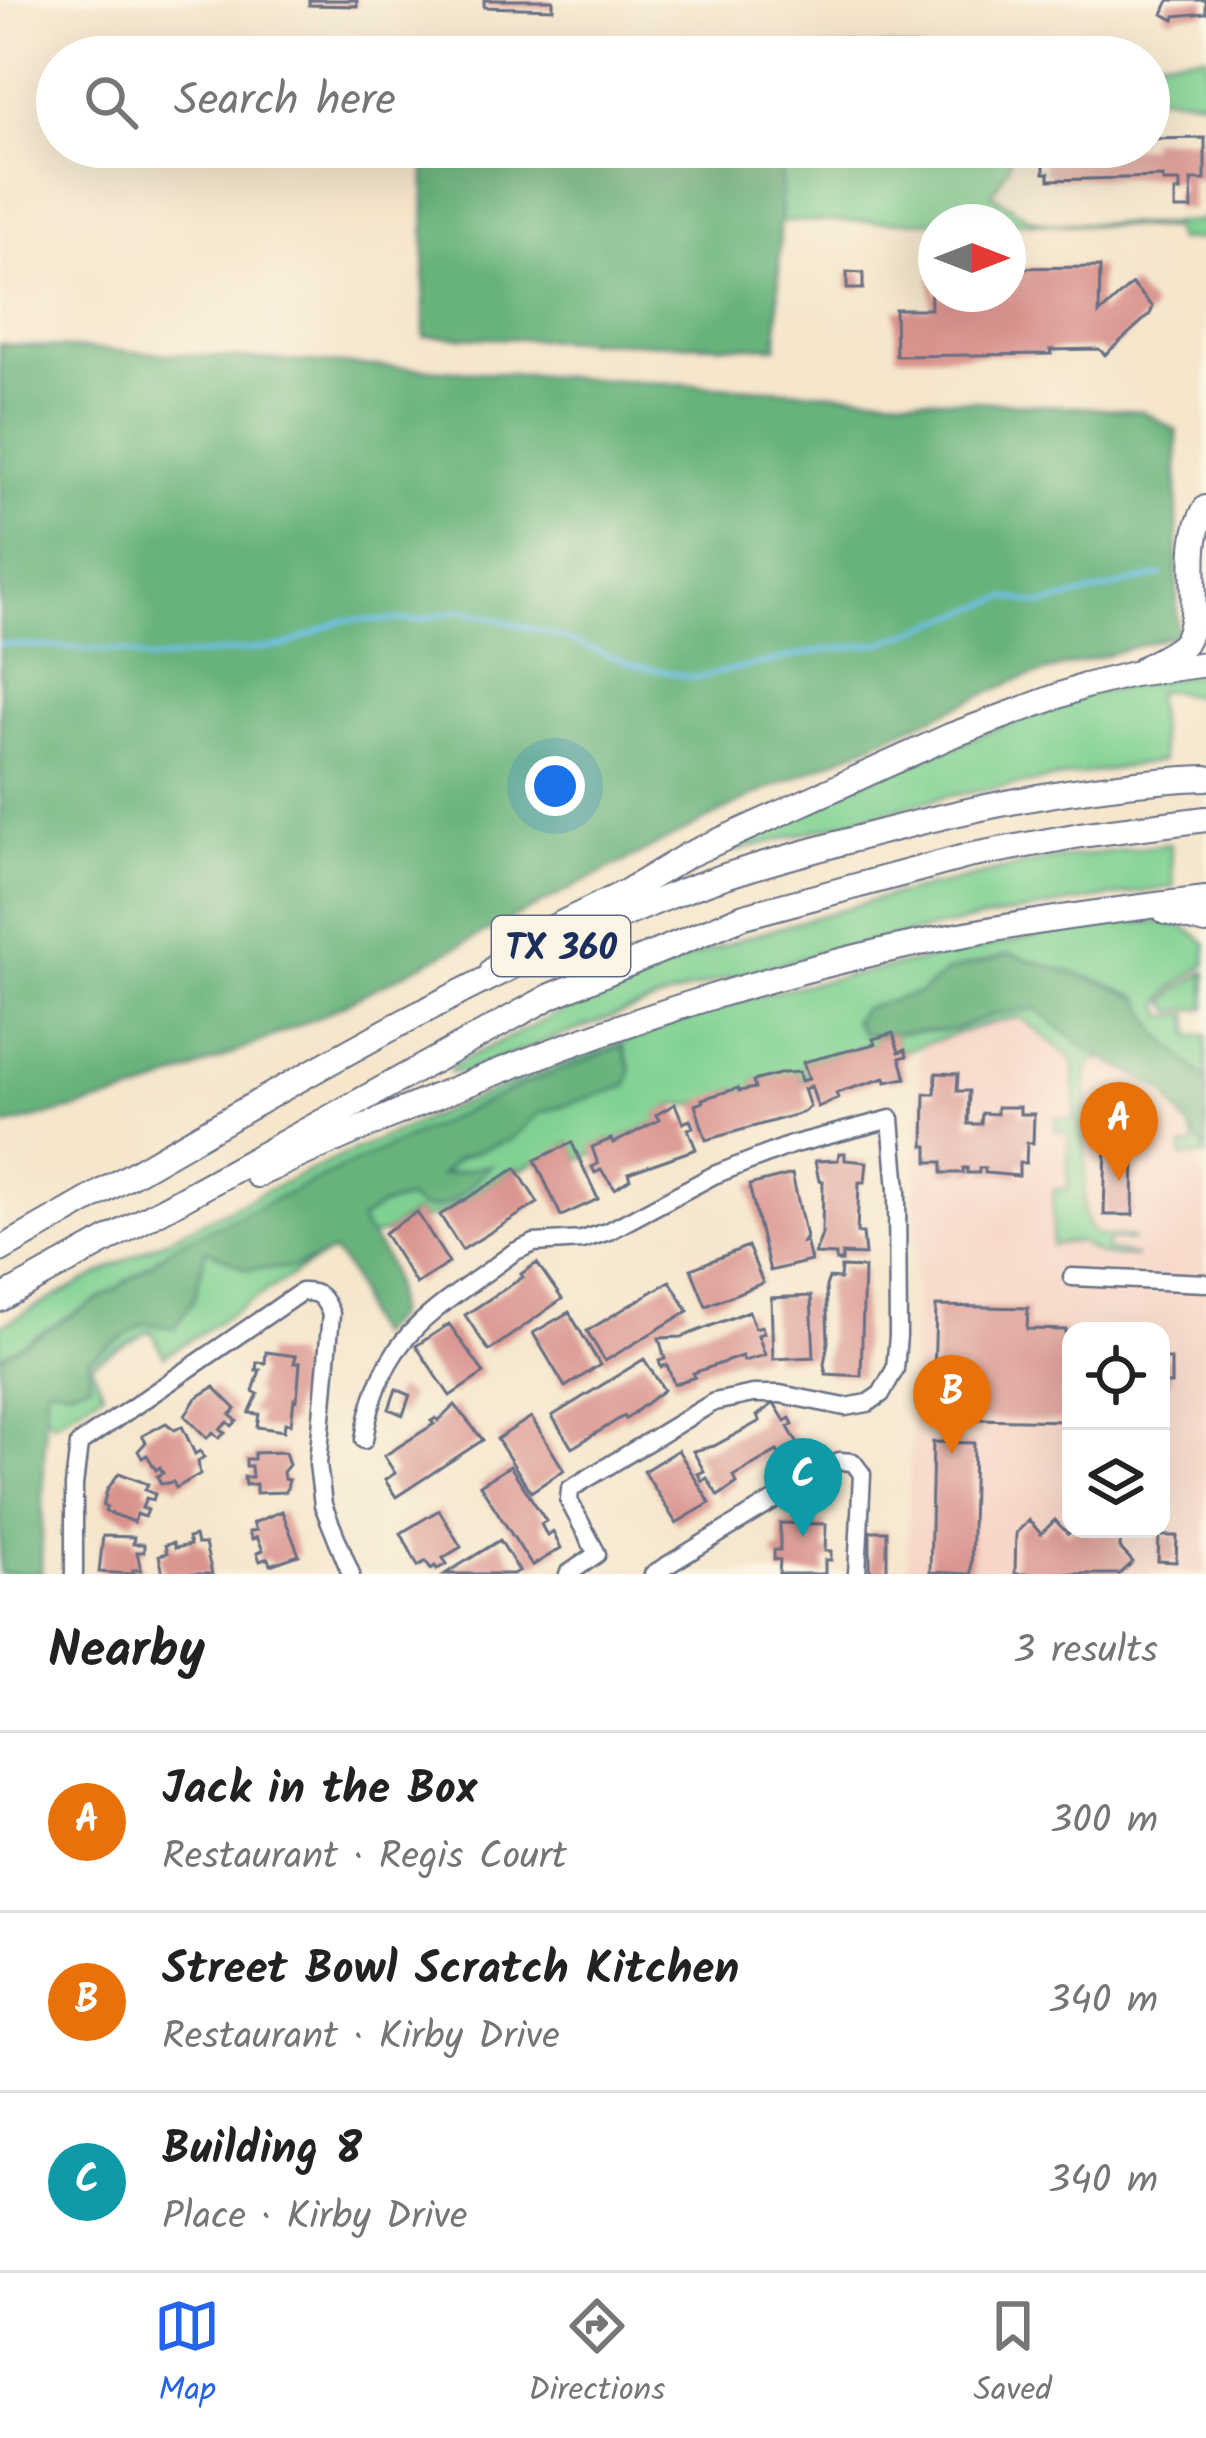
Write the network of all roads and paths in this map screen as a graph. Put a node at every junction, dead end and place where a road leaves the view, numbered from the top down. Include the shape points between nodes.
1 (1206, 508) edge
2 (1206, 664) edge
3 (1133, 674) junction
4 (1206, 778) edge
5 (1194, 820) edge
6 (1206, 899) edge
7 (1121, 909) junction
8 (1206, 922) edge
9 (481, 983) junction
10 (202, 1189) junction
11 (0, 1250) edge
12 (1072, 1277) dead end
13 (1206, 1283) edge
14 (0, 1299) edge
15 (364, 1440) dead end
16 (74, 1574) edge
17 (351, 1574) edge
18 (568, 1574) edge
19 (653, 1574) edge
20 (856, 1574) edge

1 - 3 highway via 1194,526 1195,622 1184,643
2 - 3 highway
3 - 9 highway via 950,736 688,855 517,945
4 - 9 highway, TX 360 via 1054,793 899,826 674,895
5 - 10 highway, TX 360 via 968,856 744,916 551,996
6 - 7 highway
7 - 8 highway
7 - 10 highway via 900,947 683,1005 407,1106 256,1175
9 - 11 highway, TX 360
10 - 14 highway, TX 360
12 - 13 street
15 - 18 street via 381,1373 407,1334 514,1252 610,1231 714,1175 891,1120 898,1336 896,1369 880,1394 844,1408 780,1394 715,1402 570,1489 597,1554
16 - 17 street via 80,1444 301,1292 314,1292 331,1314 318,1463 323,1505
19 - 20 street via 839,1461 853,1462 862,1474

